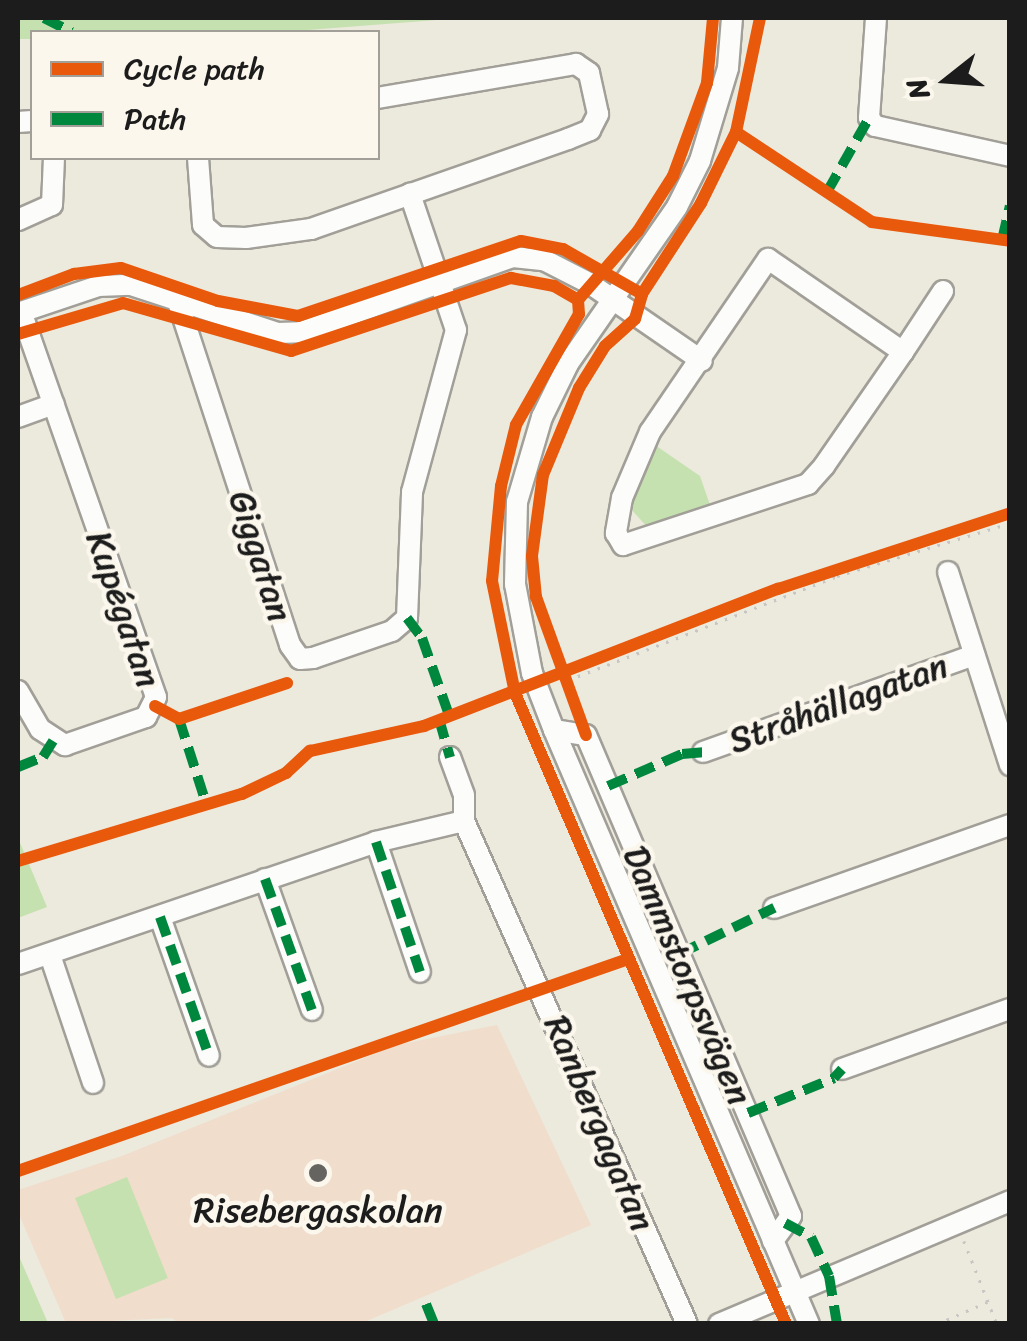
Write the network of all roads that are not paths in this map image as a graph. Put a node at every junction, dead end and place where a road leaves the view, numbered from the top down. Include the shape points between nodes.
1 (732, 18) edge
2 (876, 18) edge
3 (380, 98) edge
4 (1010, 156) edge
5 (54, 160) edge
6 (198, 160) edge
7 (410, 194) junction
8 (18, 220) edge
9 (440, 286) junction
10 (943, 291) dead end
11 (177, 300) junction
12 (612, 301) junction
13 (19, 313) edge
14 (903, 352) junction
15 (702, 362) junction
16 (54, 404) junction
17 (18, 417) edge
18 (948, 572) road end
19 (974, 655) junction
20 (18, 692) edge
21 (703, 752) dead end
22 (1008, 754) edge
23 (450, 757) dead end
24 (464, 821) junction
25 (1010, 825) edge
26 (376, 842) junction
27 (265, 880) junction
28 (774, 908) dead end
29 (160, 917) junction
30 (50, 954) junction
31 (18, 964) edge
32 (420, 972) dead end
33 (312, 1010) dead end
34 (1010, 1010) edge
35 (209, 1056) dead end
36 (842, 1069) dead end
37 (93, 1082) dead end
38 (1010, 1201) edge
39 (794, 1290) junction
40 (687, 1324) edge
41 (720, 1324) edge
42 (809, 1324) edge

1 - 12 street, Dammstorpsvägen via 728,68 700,161
2 - 4 street via 869,118 875,126
3 - 7 street via 550,66 576,64 589,73 598,114 590,130
5 - 8 street via 52,205
6 - 7 street via 203,225 218,237 311,229
7 - 9 street
9 - 11 street via 302,332 278,333
9 - 11 street, Giggatan via 456,330 412,492 408,618 392,631 300,659
9 - 12 street via 513,258 544,260
10 - 14 street
11 - 13 street via 131,285 98,286
12 - 15 street
12 - 39 street, Dammstorpsvägen via 542,417 517,502 514,568 522,629 554,730 586,735 792,1216 773,1241
13 - 16 street, Kupégatan
14 - 15 street via 768,259
14 - 15 street via 808,484 623,545 616,533 633,466
16 - 17 street
16 - 20 street, Kupégatan via 155,706 146,717 65,746 40,730
18 - 19 street
19 - 21 street, Stråhällagatan
19 - 22 street
23 - 24 street, Ranbergagatan via 464,794
24 - 26 street
24 - 40 street, Ranbergagatan
25 - 28 street
26 - 27 street
26 - 32 street
27 - 29 street
27 - 33 street
29 - 30 street
29 - 35 street
30 - 31 street
30 - 37 street
34 - 36 street
38 - 39 street
39 - 41 street
39 - 42 street, Dammstorpsvägen

